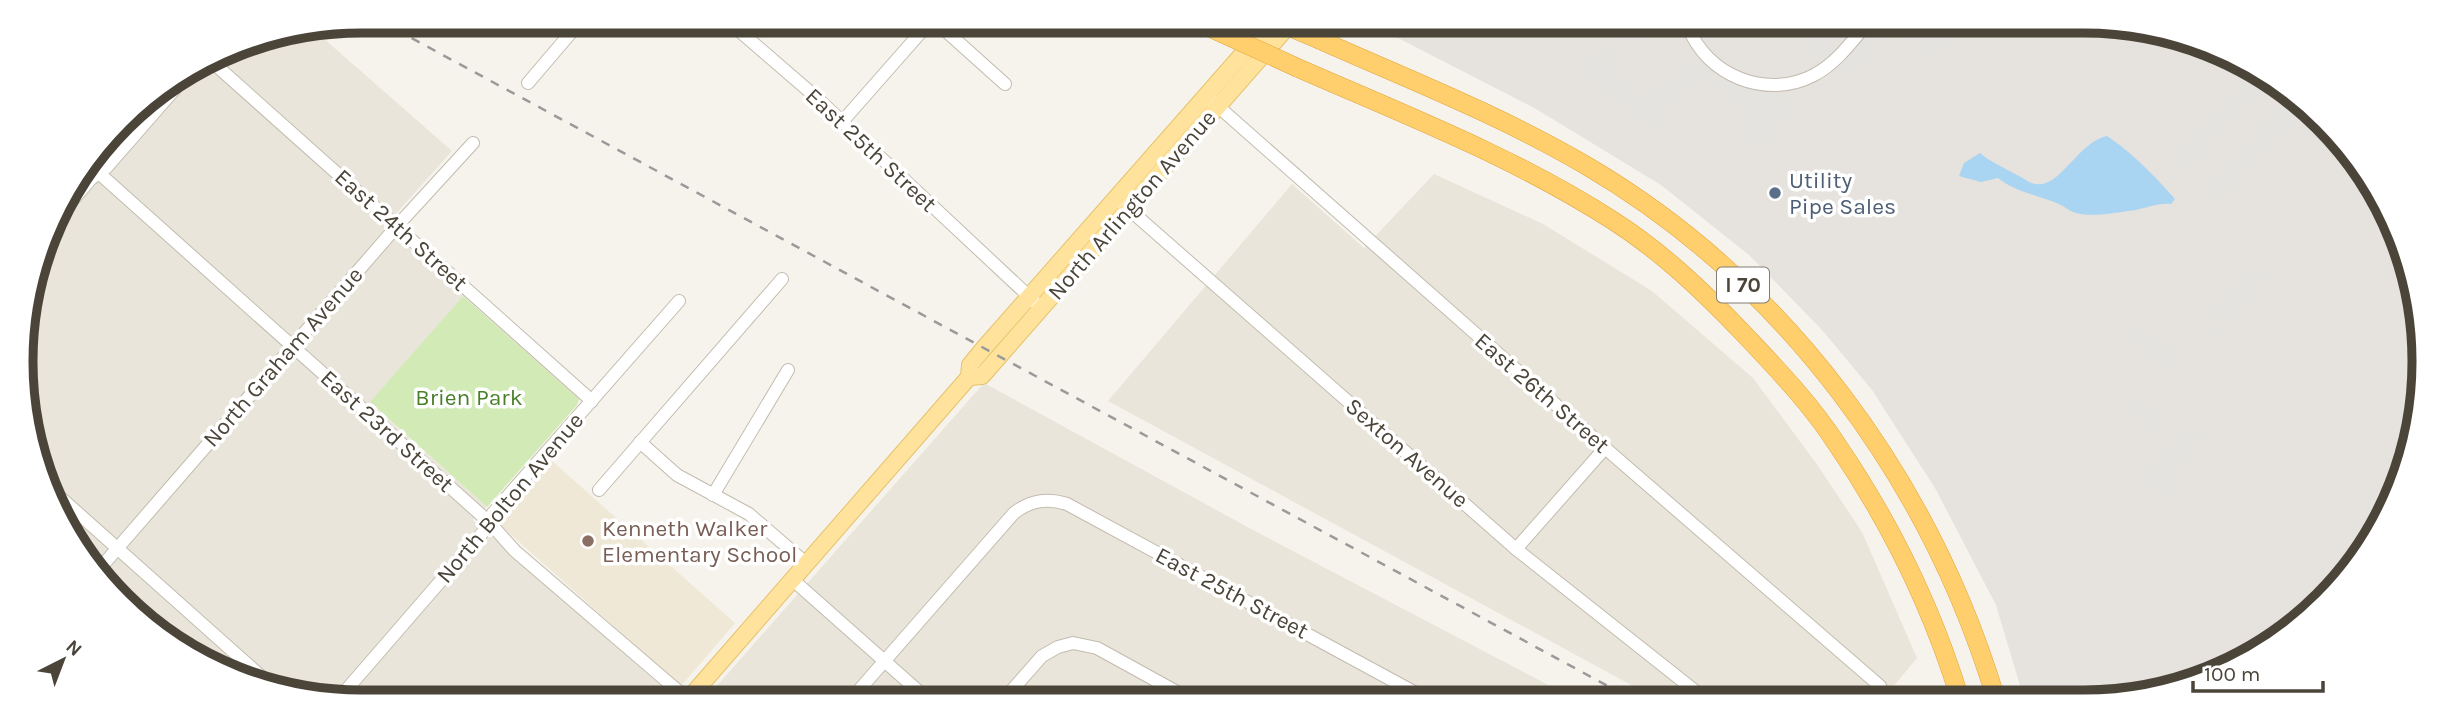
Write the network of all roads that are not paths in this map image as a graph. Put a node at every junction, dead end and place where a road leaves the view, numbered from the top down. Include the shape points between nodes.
1 (570, 33) edge
2 (743, 33) edge
3 (920, 33) edge
4 (948, 33) edge
5 (1219, 33) edge
6 (1262, 33) edge
7 (1281, 33) edge
8 (1303, 33) edge
9 (1692, 33) edge
10 (1859, 33) edge
11 (217, 66) edge
12 (527, 82) dead end
13 (1005, 84) dead end
14 (168, 97) edge
15 (1212, 102) junction
16 (841, 123) junction
17 (473, 143) dead end
18 (95, 169) edge
19 (96, 169) edge
20 (1122, 204) junction
21 (397, 226) junction
22 (782, 279) dead end
23 (679, 300) dead end
24 (1035, 302) junction
25 (293, 346) junction
26 (788, 370) dead end
27 (592, 401) junction
28 (640, 442) junction
29 (1605, 448) junction
30 (599, 489) dead end
31 (713, 495) junction
32 (64, 501) edge
33 (489, 522) junction
34 (118, 548) junction
35 (1516, 549) junction
36 (104, 564) edge
37 (807, 564) junction
38 (793, 580) junction
39 (884, 661) junction
40 (256, 672) edge
41 (1880, 686) dead end
42 (347, 689) edge
43 (677, 690) edge
44 (696, 690) edge
45 (859, 690) edge
46 (917, 690) edge
47 (1012, 690) edge
48 (1173, 690) edge
49 (1409, 690) edge
50 (1694, 690) edge
51 (1957, 690) edge
52 (1993, 690) edge

1 - 12 street
2 - 16 street, East 25th Street
3 - 16 street
4 - 13 street
5 - 51 highway, I 70, bridge via 1488,151 1558,187 1615,222 1714,302 1794,388 1869,494 1920,591
6 - 15 main road, North Arlington Avenue
7 - 15 main road, North Arlington Avenue
8 - 52 highway, I 70, bridge via 1510,124 1590,167 1671,223 1757,298 1829,379 1897,474 1952,578
9 - 10 street via 1718,66 1738,79 1761,85 1800,81 1828,66
11 - 21 street, East 24th Street
14 - 19 street via 106,168
15 - 20 main road, North Arlington Avenue
15 - 29 street, East 26th Street
16 - 24 street, East 25th Street
17 - 21 street, North Graham Avenue
18 - 25 street, East 23rd Street
20 - 24 main road, North Arlington Avenue
20 - 35 street, Sexton Avenue
21 - 25 street, North Graham Avenue
21 - 27 street, East 24th Street
22 - 28 street
23 - 27 street, North Bolton Avenue
24 - 37 main road, North Arlington Avenue via 970,365 970,377
25 - 33 street, East 23rd Street
25 - 34 street, North Graham Avenue
26 - 31 street
27 - 33 street, North Bolton Avenue
28 - 30 street
28 - 31 street via 677,475
29 - 35 street
29 - 41 street, East 26th Street
31 - 37 street via 758,520
32 - 34 street
33 - 42 street, North Bolton Avenue
33 - 43 street, East 23rd Street via 515,551
34 - 36 street, North Graham Avenue
34 - 40 street
35 - 50 street, Sexton Avenue
37 - 38 main road, North Arlington Avenue
38 - 39 street
38 - 44 main road, North Arlington Avenue
39 - 45 street
39 - 46 street
39 - 49 street, East 25th Street via 1019,509 1054,500
47 - 48 street via 1042,656 1067,644 1097,648

